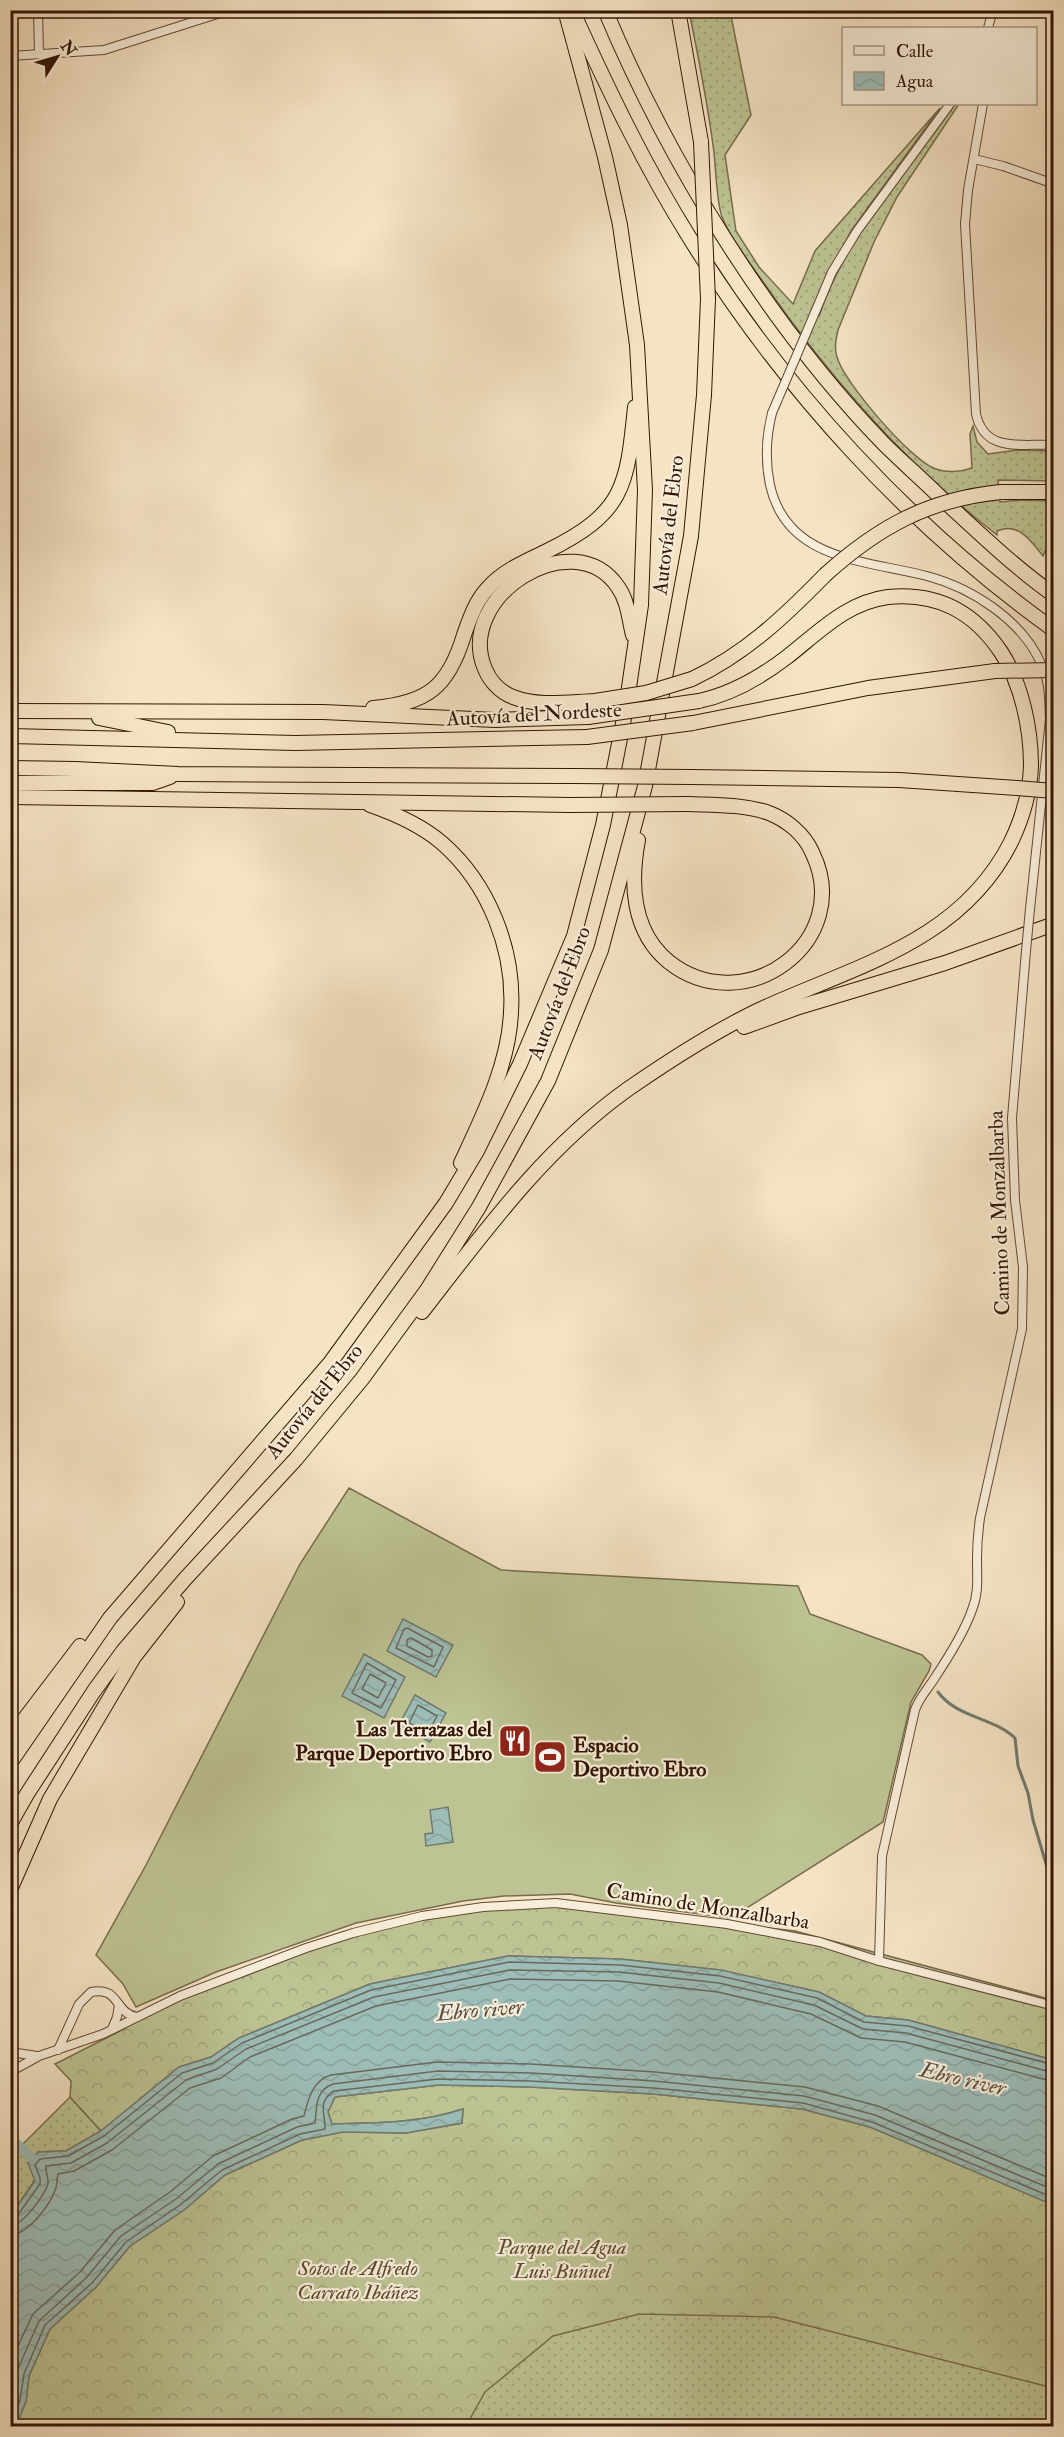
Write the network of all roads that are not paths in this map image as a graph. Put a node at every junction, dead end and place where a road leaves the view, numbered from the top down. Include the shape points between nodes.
1 (38, 10) edge
2 (230, 10) edge
3 (566, 10) edge
4 (572, 10) edge
5 (605, 10) edge
6 (678, 10) edge
7 (993, 10) edge
8 (988, 27) edge
9 (39, 54) junction
10 (10, 56) edge
11 (949, 105) edge
12 (983, 105) edge
13 (974, 159) junction
14 (1053, 184) edge
15 (641, 394) junction
16 (1053, 445) edge
17 (1053, 492) edge
18 (1053, 595) edge
19 (1053, 630) edge
20 (672, 643) junction
21 (635, 647) junction
22 (1053, 670) edge
23 (10, 711) edge
24 (33, 711) junction
25 (323, 712) junction
26 (10, 736) edge
27 (193, 739) junction
28 (10, 768) edge
29 (178, 774) junction
30 (10, 783) edge
31 (1053, 791) edge
32 (10, 797) edge
33 (353, 801) junction
34 (1053, 924) edge
35 (692, 1048) junction
36 (421, 1238) junction
37 (296, 1459) junction
38 (249, 1511) junction
39 (110, 1618) junction
40 (10, 1738) edge
41 (10, 1764) edge
42 (10, 1824) edge
43 (10, 1890) edge
44 (879, 1961) junction
45 (119, 2005) junction
46 (1053, 2006) edge
47 (137, 2017) junction
48 (112, 2029) junction
49 (58, 2050) junction
50 (10, 2052) edge
51 (39, 2056) junction
52 (10, 2072) edge

1 - 9 street
2 - 9 street via 104,50
3 - 15 highway, Autovía del Ebro via 620,225
4 - 19 highway via 630,133 669,204 769,353 824,420 900,501
5 - 18 highway via 656,120 730,246 780,319 884,444 1009,561
6 - 20 highway, Autovía del Ebro, bridge via 700,142 708,299 691,536
7 - 8 street
9 - 10 street
11 - 44 street, Camino de Monzalbarba, bridge via 856,231 832,272 772,413 767,441 768,475 778,512 796,534 831,554 929,577 978,598 1023,636 1042,666 1049,697 1012,1118 1015,1200 1023,1267 1022,1329 980,1518 976,1598 957,1640 915,1710 882,1856
12 - 13 street
13 - 14 street via 1003,165
13 - 16 street via 965,224 978,424 982,433 994,441
15 - 21 highway, Autovía del Ebro via 644,551
15 - 25 highway via 635,404 629,465 614,500 594,524 489,586 470,618 454,664 435,689 406,703
17 - 21 highway, bridge via 1001,492 954,500 910,516 865,542 759,638 725,662 692,679 646,693 595,701 531,702 511,697 497,687 483,664 480,643 484,620 495,599 513,583 548,565 575,562 593,566 613,580 623,595
20 - 33 highway, bridge via 653,766 635,859 638,915 658,952 695,977 734,983 772,972 788,962 811,934 818,916 822,883 811,848 790,824 770,813 687,804 570,805
20 - 37 highway, Autovía del Ebro via 645,786 601,950 548,1081 479,1207 427,1290
21 - 36 highway, Autovía del Ebro via 603,825 574,936 520,1064 477,1151
22 - 27 highway, Autovía del Nordeste, bridge via 994,671 868,688 693,723 587,737 295,742
23 - 24 highway
24 - 25 highway
24 - 27 highway via 102,718
25 - 35 highway, bridge via 495,720 588,717 699,701 760,676 829,623 884,598 925,599 972,618 1004,657 1015,682 1031,751 1026,807 990,877 977,894 943,923 895,952 756,1011
26 - 27 highway, Autovía del Nordeste
28 - 29 highway
29 - 30 highway via 153,783
29 - 31 highway, bridge via 899,780
32 - 33 highway
33 - 36 highway via 419,826 461,862 492,911 510,975 508,1038 493,1088 472,1140
34 - 35 highway via 945,963 769,1016
35 - 37 highway via 601,1110 543,1164 366,1382
36 - 39 highway, Autovía del Ebro via 330,1364
37 - 38 highway, Autovía del Ebro
38 - 42 highway, Autovía del Ebro via 124,1650
38 - 43 highway via 134,1657 51,1799
39 - 40 highway via 92,1632 61,1669
39 - 41 highway, Autovía del Ebro
44 - 46 street
44 - 47 street, Camino de Monzalbarba via 820,1942 727,1924 556,1903 483,1907 422,1916 306,1948 180,1996
45 - 47 street
45 - 48 street
45 - 49 street via 107,1992 86,1995
47 - 48 street, Camino de Monzalbarba
48 - 49 street, Camino de Monzalbarba
49 - 51 street, Camino de Monzalbarba
50 - 51 street
51 - 52 street

